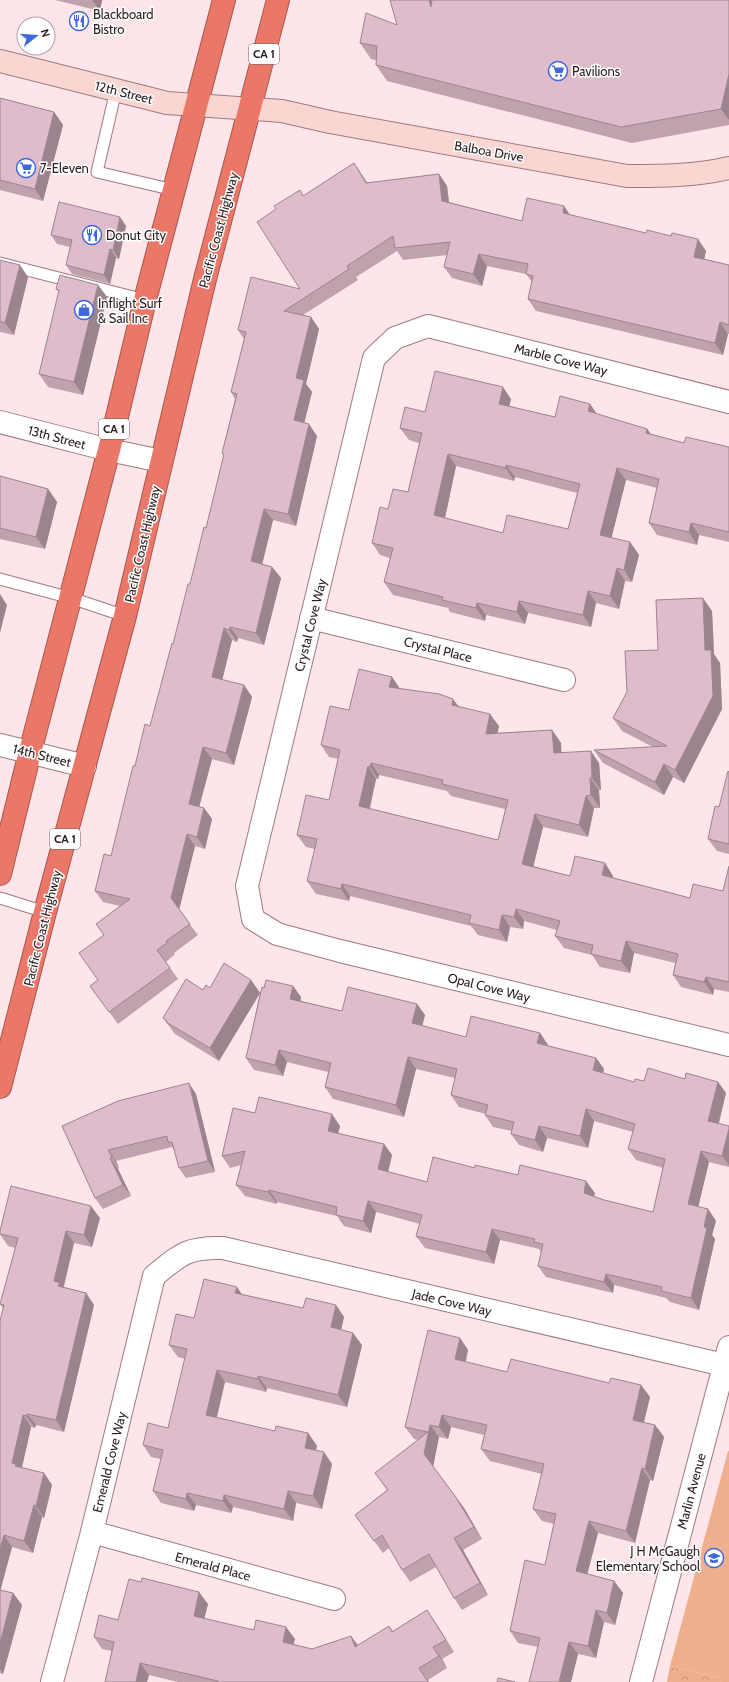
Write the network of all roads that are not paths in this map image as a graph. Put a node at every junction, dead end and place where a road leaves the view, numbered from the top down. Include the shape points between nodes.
1 (224, 0) edge
2 (278, 0) edge
3 (0, 61) edge
4 (116, 90) junction
5 (196, 106) junction
6 (250, 109) junction
7 (729, 168) edge
8 (174, 190) junction
9 (0, 262) edge
10 (145, 300) junction
11 (395, 338) joint
12 (729, 402) edge
13 (0, 422) edge
14 (109, 450) junction
15 (161, 461) junction
16 (0, 579) edge
17 (71, 598) junction
18 (125, 616) junction
19 (311, 618) junction
20 (564, 680) dead end
21 (0, 745) edge
22 (30, 752) junction
23 (85, 766) junction
24 (0, 874) edge
25 (0, 898) edge
26 (45, 912) junction
27 (254, 919) joint
28 (729, 1045) edge
29 (3, 1061) edge
30 (0, 1088) edge
31 (181, 1254) joint
32 (726, 1356) edge
33 (92, 1532) junction
34 (334, 1599) dead end
35 (52, 1682) edge
36 (641, 1682) edge

1 - 5 highway, CA 1
2 - 6 highway, Pacific Coast Highway / CA 1
3 - 4 street, 12th Street
4 - 5 street, 12th Street via 167,103
4 - 8 lane via 97,172
5 - 6 street, 12th Street
5 - 8 highway, CA 1
6 - 7 street, Balboa Drive via 282,111 627,176 668,176
6 - 15 highway, Pacific Coast Highway / CA 1
8 - 10 highway, CA 1
9 - 10 lane
10 - 14 highway, CA 1
11 - 12 street, Marble Cove Way via 428,326
11 - 19 street, Crystal Cove Way via 374,358
13 - 14 street, 13th Street
14 - 15 street, 13th Street
14 - 17 highway, CA 1
15 - 18 highway, Pacific Coast Highway / CA 1
16 - 17 lane
17 - 18 lane
17 - 22 highway, CA 1
18 - 23 highway, Pacific Coast Highway / CA 1
19 - 20 street, Crystal Place
19 - 27 street, Crystal Cove Way via 247,886
21 - 22 street, 14th Street
22 - 23 street, 14th Street
22 - 24 highway, CA 1
23 - 26 highway, Pacific Coast Highway / CA 1
25 - 26 lane
26 - 29 highway, Pacific Coast Highway / CA 1
27 - 28 street, Opal Cove Way via 277,934 340,951
29 - 30 highway, Pacific Coast Highway / CA 1
31 - 32 street, Jade Cove Way via 203,1247 223,1248
31 - 33 street, Emerald Cove Way via 154,1276
32 - 36 street, Marlin Avenue
33 - 34 street, Emerald Place
33 - 35 street, Emerald Cove Way

